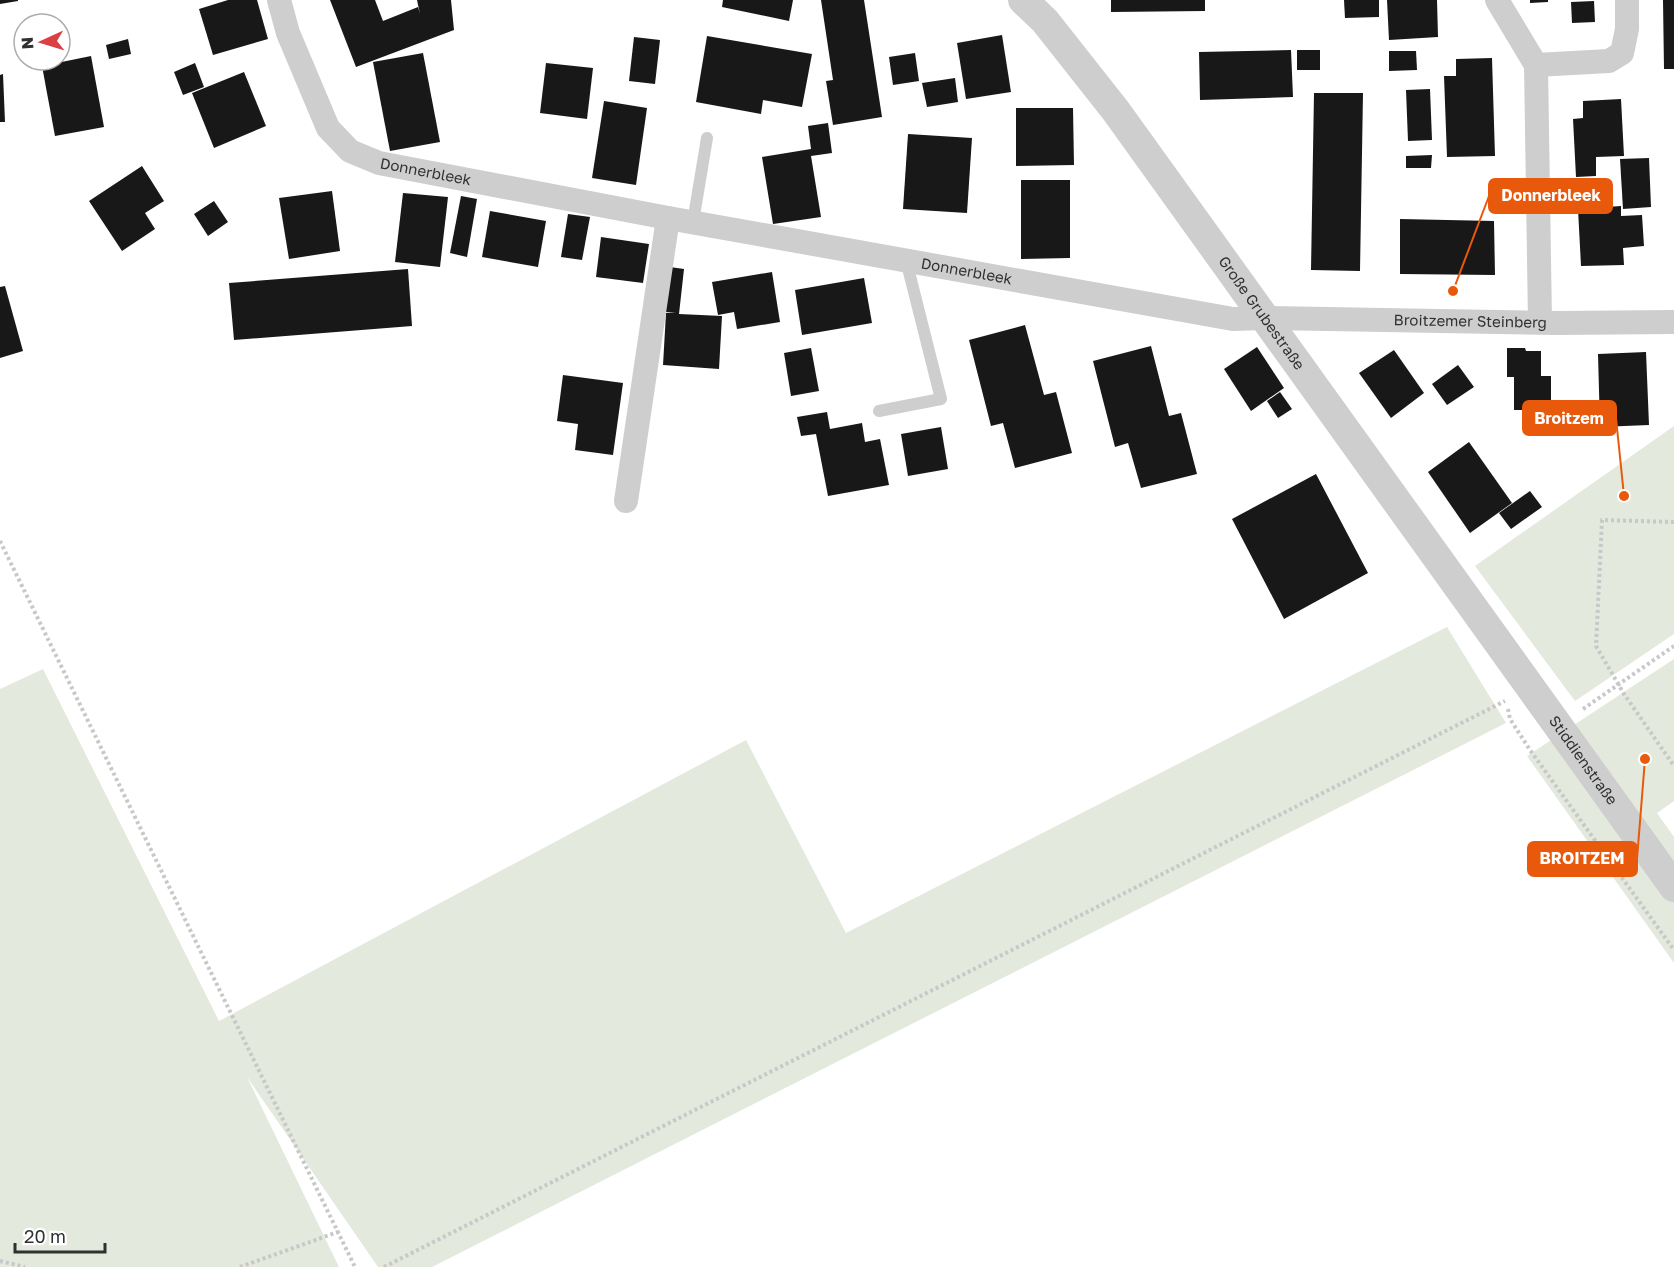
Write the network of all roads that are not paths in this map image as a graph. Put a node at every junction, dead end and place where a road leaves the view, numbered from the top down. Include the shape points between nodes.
1 (279, 0) edge
2 (1023, 0) edge
3 (1497, 0) edge
4 (1627, 0) edge
5 (1536, 65) junction
6 (707, 138) dead end
7 (668, 218) junction
8 (693, 222) junction
9 (906, 260) junction
10 (1266, 318) junction
11 (1540, 322) junction
12 (1674, 322) edge
13 (879, 411) dead end
14 (626, 501) dead end
15 (1492, 635) joint
16 (1674, 887) edge

1 - 7 street, Donnerbleek via 288,33 328,128 350,151 380,163
2 - 10 street, Große Grubestraße via 1078,62
3 - 5 street
4 - 5 street via 1622,53 1609,61
5 - 11 street
6 - 8 lane
7 - 8 street, Donnerbleek
7 - 14 street
8 - 9 street, Donnerbleek
9 - 10 street, Donnerbleek via 1233,319
9 - 13 lane via 941,399
10 - 11 street, Broitzemer Steinberg
10 - 15 street, Große Grubestraße
11 - 12 street, Broitzemer Steinberg
15 - 16 street, Stiddienstraße

